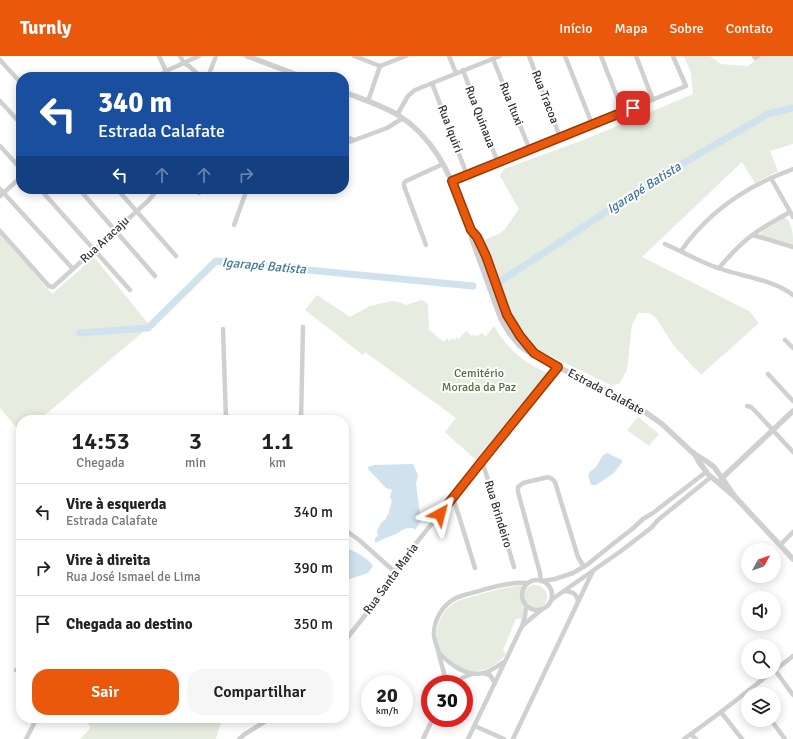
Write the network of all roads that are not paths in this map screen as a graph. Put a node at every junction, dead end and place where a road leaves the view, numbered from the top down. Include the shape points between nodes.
1 (159, 56) edge
2 (180, 56) edge
3 (199, 56) edge
4 (216, 56) edge
5 (247, 56) edge
6 (354, 56) edge
7 (406, 56) edge
8 (449, 56) edge
9 (500, 56) edge
10 (529, 56) edge
11 (565, 56) edge
12 (602, 56) edge
13 (636, 56) edge
14 (673, 56) edge
15 (493, 59) junction
16 (1, 60) edge
17 (184, 63) junction
18 (380, 66) junction
19 (463, 70) junction
20 (166, 71) joint
21 (196, 72) edge
22 (210, 72) edge
23 (286, 72) edge
24 (456, 73) junction
25 (16, 77) edge
26 (432, 83) junction
27 (349, 94) edge
28 (653, 100) junction
29 (0, 101) edge
30 (368, 101) junction
31 (622, 112) junction
32 (400, 117) junction
33 (16, 119) edge
34 (592, 124) junction
35 (560, 137) junction
36 (349, 138) edge
37 (354, 140) junction
38 (349, 142) edge
39 (0, 146) edge
40 (530, 150) junction
41 (16, 163) edge
42 (498, 163) junction
43 (443, 164) junction
44 (793, 168) edge
45 (468, 175) junction
46 (771, 178) junction
47 (16, 181) edge
48 (452, 181) junction
49 (1, 192) edge
50 (44, 194) edge
51 (84, 194) edge
52 (121, 194) edge
53 (154, 194) edge
54 (245, 194) edge
55 (136, 211) junction
56 (790, 212) junction
57 (793, 217) edge
58 (234, 225) dead end
59 (116, 230) junction
60 (471, 230) junction
61 (0, 232) edge
62 (753, 235) junction
63 (665, 244) dead end
64 (426, 245) dead end
65 (793, 247) edge
66 (94, 250) junction
67 (681, 251) junction
68 (176, 256) dead end
69 (719, 268) junction
70 (73, 269) junction
71 (155, 276) dead end
72 (130, 290) dead end
73 (793, 295) edge
74 (303, 327) dead end
75 (223, 329) dead end
76 (785, 340) dead end
77 (793, 348) edge
78 (534, 353) junction
79 (558, 367) junction
80 (768, 374) dead end
81 (793, 401) edge
82 (747, 406) dead end
83 (793, 411) edge
84 (226, 415) edge
85 (301, 415) edge
86 (772, 430) junction
87 (793, 452) edge
88 (693, 453) junction
89 (482, 461) junction
90 (710, 464) junction
91 (704, 470) junction
92 (711, 477) junction
93 (722, 478) junction
94 (717, 482) junction
95 (453, 497) junction
96 (736, 498) junction
97 (643, 526) junction
98 (793, 532) edge
99 (349, 533) edge
100 (619, 539) junction
101 (778, 543) edge
102 (781, 544) edge
103 (781, 546) edge
104 (626, 547) junction
105 (793, 559) edge
106 (514, 567) dead end
107 (584, 567) junction
108 (475, 568) dead end
109 (594, 570) junction
110 (395, 572) junction
111 (541, 581) junction
112 (528, 584) junction
113 (565, 591) junction
114 (551, 600) junction
115 (578, 602) junction
116 (526, 606) junction
117 (541, 610) junction
118 (522, 626) junction
119 (349, 636) edge
120 (439, 653) junction
121 (793, 656) edge
122 (504, 662) junction
123 (781, 665) edge
124 (484, 673) junction
125 (472, 674) joint
126 (444, 675) edge
127 (765, 679) edge
128 (780, 679) edge
129 (495, 683) junction
130 (756, 687) edge
131 (793, 695) edge
132 (741, 698) edge
133 (721, 712) junction
134 (34, 723) edge
135 (262, 723) edge
136 (475, 726) junction
137 (429, 727) edge
138 (776, 727) edge
139 (692, 734) junction
140 (26, 739) edge
141 (239, 739) edge
142 (424, 739) edge
143 (468, 739) edge
144 (504, 739) edge
145 (513, 739) edge
146 (684, 739) edge
147 (696, 739) edge
148 (742, 739) edge
149 (785, 739) edge

1 - 20 street
2 - 17 street
3 - 17 street
4 - 22 street
5 - 23 street
6 - 18 street
7 - 18 street
8 - 24 street
9 - 15 street
10 - 35 street, Rua Tracoa
11 - 34 street
12 - 31 street
13 - 28 street
14 - 28 street via 686,86
15 - 19 street
15 - 40 street, Rua Ituxi
16 - 25 street
17 - 20 street
17 - 21 street
18 - 30 street
19 - 24 street
19 - 42 street, Rua Quinaua
24 - 26 street
26 - 32 street via 411,92
26 - 45 street, Rua Iquiri
27 - 30 street, Estrada Calafate
28 - 31 street
29 - 33 street
30 - 32 street, Estrada Calafate
31 - 34 street
32 - 37 street via 387,128
32 - 43 street, Estrada Calafate via 420,133
34 - 35 street
35 - 40 street
36 - 37 street
37 - 38 street
39 - 41 street
40 - 42 street
42 - 45 street
43 - 48 street, Estrada Calafate
43 - 64 street via 404,183
44 - 46 street
45 - 48 street
46 - 56 street
46 - 67 street via 726,204 699,229
47 - 49 street
48 - 60 street, Estrada Calafate
49 - 70 street
50 - 66 street
51 - 59 street
52 - 55 street
53 - 55 street, Rua Aracaju
54 - 58 street
55 - 59 street, Rua Aracaju
55 - 68 street
56 - 57 street
56 - 62 street
59 - 66 street, Rua Aracaju
59 - 71 street
60 - 78 street, Estrada Calafate via 486,256 507,315
60 - 78 street, Estrada Calafate via 501,319 520,346
61 - 70 street, Rua Aracaju via 49,286 55,286
62 - 65 street
62 - 69 street
63 - 67 street
66 - 70 street, Rua Aracaju
66 - 72 street
67 - 69 street
69 - 73 street via 770,283
74 - 85 street
75 - 84 street
76 - 77 street
78 - 79 street, Estrada Calafate
79 - 88 street, Estrada Calafate via 633,404 662,424
79 - 89 street, Rua Santa Maria
80 - 81 street
82 - 86 street via 751,407
83 - 86 street
86 - 87 street
86 - 93 street
88 - 90 street, Estrada Calafate
88 - 91 street, Estrada Calafate
89 - 95 street, Rua Santa Maria
89 - 106 street, Rua Brindeiro
90 - 91 street via 703,466
90 - 93 street, Estrada Calafate
91 - 92 street, Estrada Calafate
91 - 97 street via 652,515 645,518
92 - 94 street, Estrada Calafate
92 - 97 street
93 - 94 street
93 - 96 street, Estrada Calafate
94 - 96 street, Estrada Calafate
95 - 108 street
95 - 110 street, Rua Santa Maria
96 - 101 street, Estrada Calafate
97 - 100 street via 631,530
97 - 104 street
98 - 102 street
99 - 110 street
100 - 104 street
100 - 107 street
103 - 105 street, Estrada Calafate
104 - 109 street
107 - 111 street via 566,575
107 - 111 street via 578,557 556,482 548,477 523,483 518,487 518,492
109 - 113 street
109 - 115 street
110 - 119 street, Rua Santa Maria via 385,590
111 - 112 street
111 - 114 street via 548,585 552,594
112 - 116 street via 522,596
112 - 120 street via 501,585 451,601 441,612 436,624 434,636
113 - 114 street
113 - 115 street via 574,593
114 - 117 street
115 - 145 street
116 - 117 street via 533,610
116 - 118 street
117 - 118 street
118 - 122 street
120 - 125 street via 451,665
120 - 126 street
121 - 123 street
122 - 124 street
122 - 129 street
124 - 125 street
124 - 129 street via 490,675
127 - 130 street
128 - 131 street
129 - 136 street
132 - 133 street
133 - 139 street
133 - 148 street
134 - 140 street
135 - 141 street
136 - 143 street
136 - 144 street
137 - 142 street
138 - 149 street
139 - 146 street
139 - 147 street

